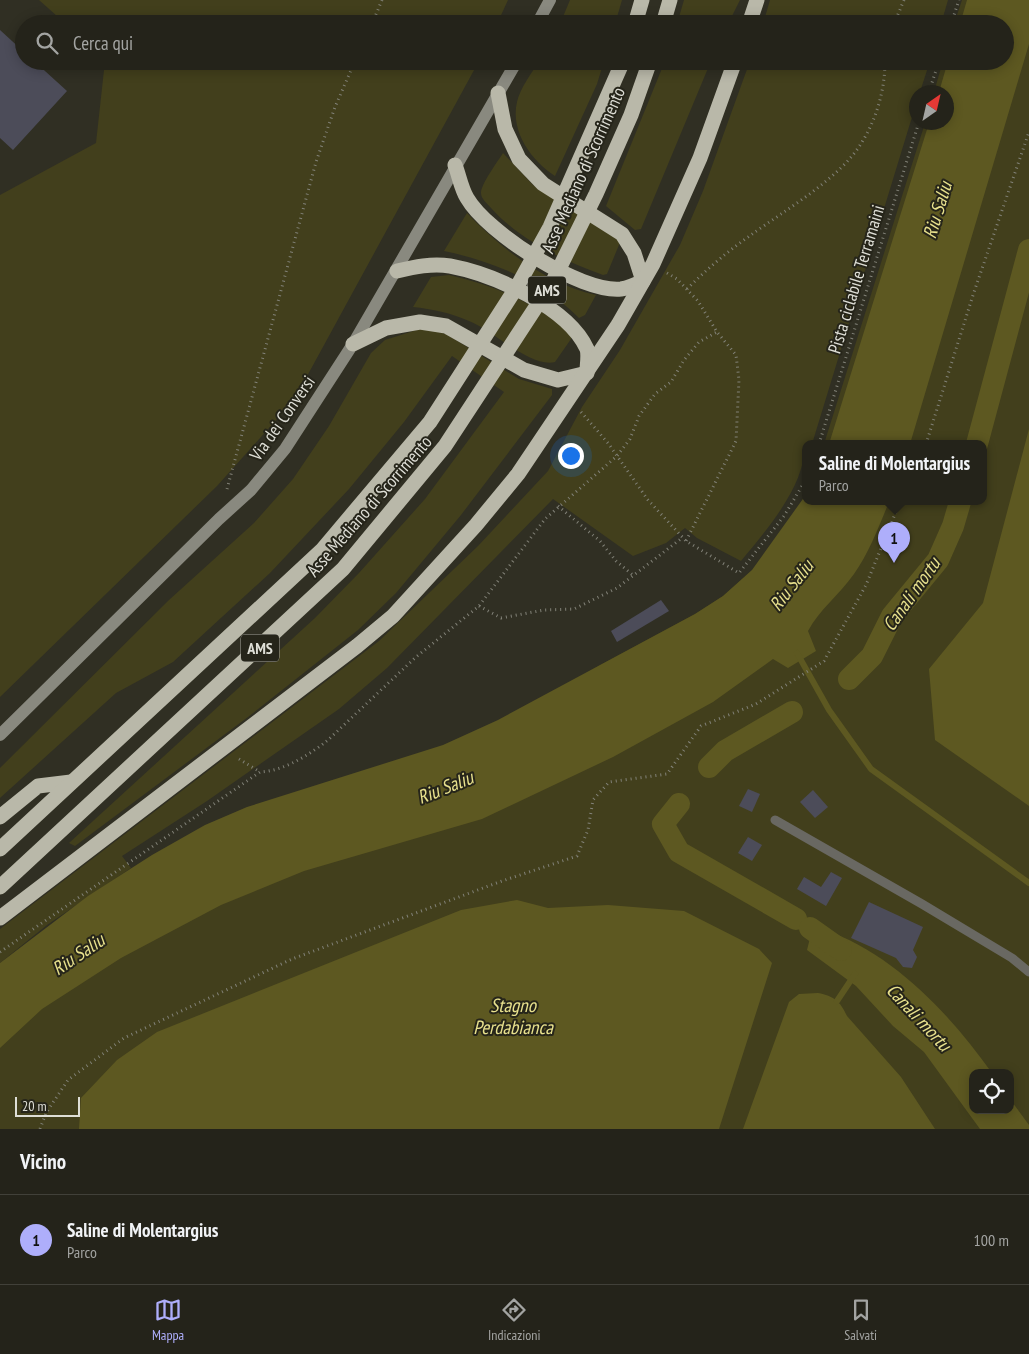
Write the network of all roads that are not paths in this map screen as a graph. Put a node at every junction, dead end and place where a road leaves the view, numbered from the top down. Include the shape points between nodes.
1 (550, 0) edge
2 (642, 0) edge
3 (670, 0) edge
4 (757, 0) edge
5 (542, 15) edge
6 (638, 15) edge
7 (666, 15) edge
8 (752, 15) edge
9 (511, 70) edge
10 (619, 70) edge
11 (647, 70) edge
12 (732, 70) edge
13 (498, 93) junction
14 (455, 165) junction
15 (397, 271) junction
16 (643, 281) junction
17 (353, 344) junction
18 (587, 373) junction
19 (0, 735) edge
20 (71, 782) junction
21 (0, 817) edge
22 (775, 820) dead end
23 (0, 849) edge
24 (0, 887) edge
25 (0, 918) edge
26 (1029, 972) edge

1 - 5 street
2 - 6 highway
3 - 7 highway
4 - 8 highway
9 - 13 street, Via dei Conversi
10 - 20 highway, Asse Mediano di Scorrimento / AMS via 550,227 518,285 430,422 322,550
11 - 24 highway, Asse Mediano di Scorrimento / AMS via 596,194 552,281 445,446 343,569
12 - 16 highway via 700,158
13 - 14 street, Via dei Conversi
13 - 16 highway via 505,129 518,160 542,184 622,234 634,253
14 - 15 street, Via dei Conversi
14 - 16 highway via 467,198 515,246 581,282 621,289
15 - 17 street, Via dei Conversi
15 - 18 highway via 422,266 449,266 488,277 546,305 570,324 588,350
16 - 18 highway
17 - 18 highway via 386,328 420,322 446,326 524,370 558,380
17 - 19 street, Via dei Conversi via 285,449 251,490
18 - 25 highway via 518,474 393,616
20 - 21 highway via 38,786
20 - 23 highway, Asse Mediano di Scorrimento / AMS
22 - 26 lane via 922,904 1012,958

